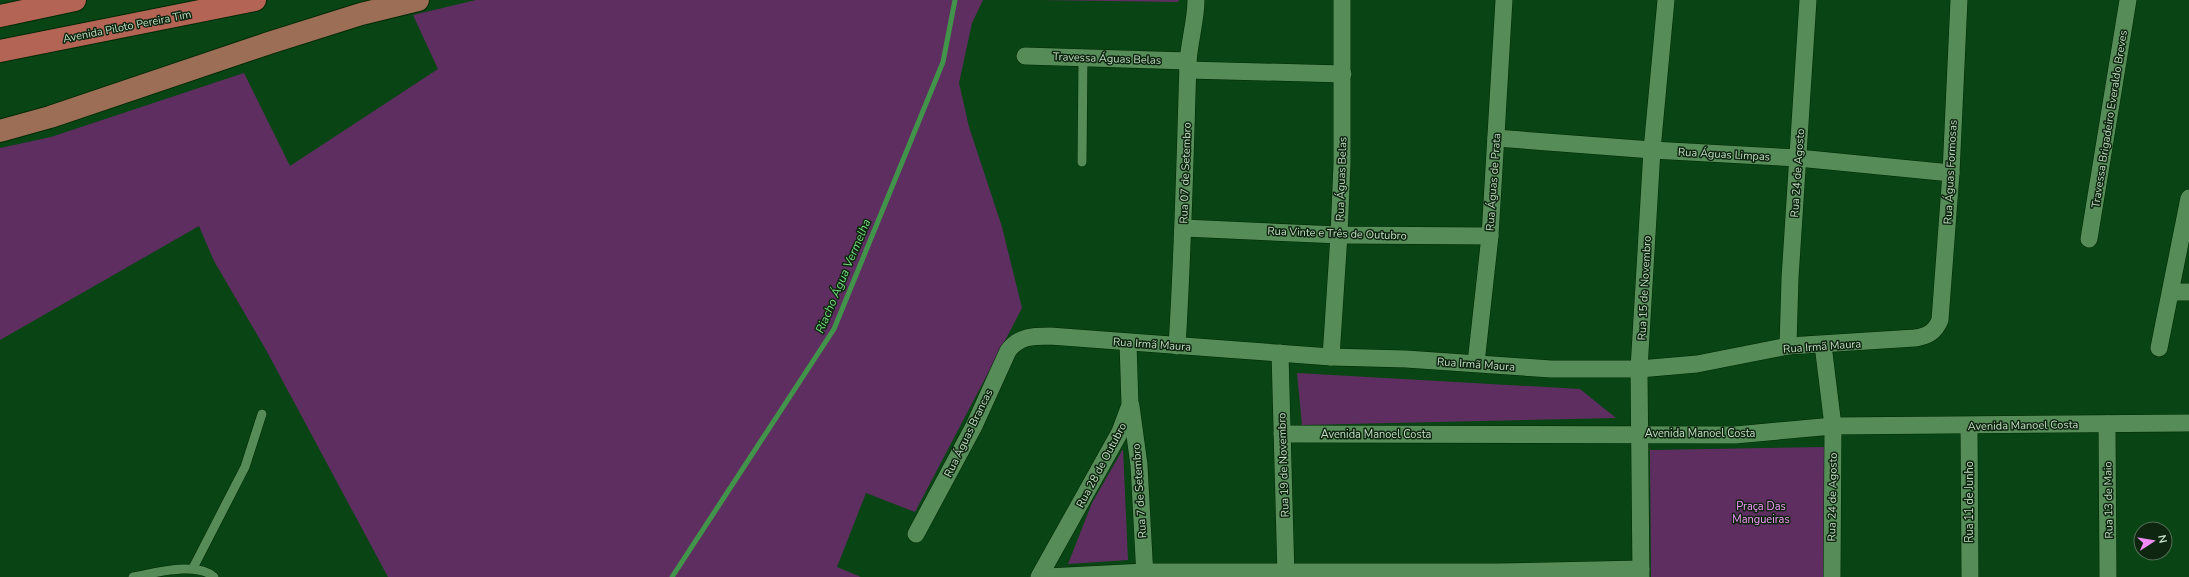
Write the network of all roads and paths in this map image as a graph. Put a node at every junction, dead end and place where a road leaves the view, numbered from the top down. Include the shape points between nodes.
1 (75, 0) edge
2 (255, 0) edge
3 (418, 0) edge
4 (1196, 0) edge
5 (1342, 0) edge
6 (1504, 0) edge
7 (1666, 0) edge
8 (1959, 0) edge
9 (2128, 0) edge
10 (1811, 2) edge
11 (0, 16) edge
12 (0, 52) edge
13 (1025, 56) dead end
14 (1083, 58) junction
15 (1188, 66) junction
16 (1343, 74) junction
17 (0, 131) edge
18 (1496, 138) junction
19 (1652, 150) junction
20 (1798, 158) junction
21 (1082, 162) dead end
22 (1951, 174) junction
23 (2189, 198) edge
24 (1184, 228) junction
25 (1340, 235) junction
26 (1490, 236) junction
27 (2089, 239) dead end
28 (2171, 292) junction
29 (2189, 292) edge
30 (1026, 337) joint
31 (1924, 337) joint
32 (1128, 343) junction
33 (1823, 345) junction
34 (1177, 346) junction
35 (1788, 346) junction
36 (2159, 348) dead end
37 (1280, 353) junction
38 (1331, 357) junction
39 (1476, 363) junction
40 (1639, 369) junction
41 (1130, 405) junction
42 (262, 414) dead end
43 (2189, 423) edge
44 (2107, 424) junction
45 (1833, 426) junction
46 (1969, 427) junction
47 (1638, 433) junction
48 (1282, 434) junction
49 (916, 534) dead end
50 (193, 568) junction
51 (1641, 573) edge
52 (1145, 574) edge
53 (1286, 574) edge
54 (134, 577) edge
55 (214, 577) edge
56 (1039, 577) edge
57 (1046, 577) edge
58 (1832, 577) edge
59 (1970, 577) edge
60 (2108, 577) edge

1 - 11 highway
2 - 12 highway, Avenida Piloto Pereira Tim
3 - 17 main road via 340,21 50,117
4 - 15 street, Rua 07 de Setembro
5 - 16 street, Rua Águas Belas
6 - 18 street, Rua Águas de Prata
7 - 19 street, Rua 15 de Novembro
8 - 22 street, Rua Águas Formosas
9 - 27 street, Travessa Brigadeiro Everaldo Breves
10 - 20 street, Rua 24 de Agosto
13 - 14 street, Travessa Águas Belas
14 - 15 street, Travessa Águas Belas
14 - 21 lane
15 - 16 street, Travessa Águas Belas
15 - 24 street, Rua 07 de Setembro
16 - 25 street, Rua Águas Belas
18 - 19 street, Rua Águas Limpas
18 - 26 street, Rua Águas de Prata
19 - 20 street, Rua Águas Limpas
19 - 40 street, Rua 15 de Novembro
20 - 22 street, Rua Águas Limpas
20 - 35 street, Rua 24 de Agosto
22 - 31 street, Rua Águas Formosas via 1940,320 1936,329
23 - 28 street
24 - 25 street, Rua Vinte e Três de Outubro
24 - 34 street, Rua 07 de Setembro
25 - 26 street, Rua Vinte e Três de Outubro
25 - 38 street, Rua Águas Belas
26 - 39 street, Rua Águas de Prata
28 - 29 street
28 - 36 street
30 - 32 street, Rua Irmã Maura via 1050,336
30 - 49 street, Rua Águas Brancas via 1013,343 1008,351 974,426
31 - 33 street, Rua Irmã Maura
32 - 34 street, Rua Irmã Maura
32 - 41 street, Rua 28 de Outubro
33 - 35 street, Rua Irmã Maura
33 - 45 street, Rua 24 de Agosto
34 - 37 street, Rua Irmã Maura
35 - 40 street, Rua Irmã Maura via 1697,364
37 - 38 street, Rua Irmã Maura
37 - 48 street, Rua 19 de Novembro
38 - 39 street, Rua Irmã Maura
39 - 40 street, Rua Irmã Maura via 1551,369
40 - 47 street, Rua 15 de Novembro
41 - 52 street, Rua 7 de Setembro via 1139,465
41 - 56 street, Rua 28 de Outubro via 1120,432
42 - 50 lane via 245,467
43 - 44 street, Avenida Manoel Costa
44 - 46 street, Avenida Manoel Costa
44 - 60 street, Rua 13 de Maio
45 - 46 street, Avenida Manoel Costa
45 - 47 street, Avenida Manoel Costa via 1735,435
45 - 58 street, Rua 24 de Agosto
46 - 59 street, Rua 11 de Junho
47 - 48 street, Avenida Manoel Costa
47 - 51 street, Rua 15 de Novembro
48 - 53 street, Rua 19 de Novembro
50 - 54 lane
50 - 55 lane via 209,572
51 - 53 street
52 - 53 street
52 - 57 street

